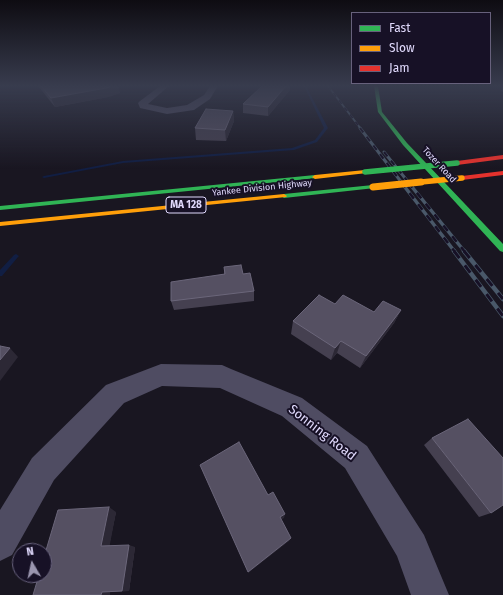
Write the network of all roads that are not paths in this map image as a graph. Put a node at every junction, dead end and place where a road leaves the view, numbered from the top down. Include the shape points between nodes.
1 (381, 114) edge
2 (503, 158) edge
3 (503, 174) edge
4 (0, 208) edge
5 (0, 224) edge
6 (503, 249) edge
7 (0, 543) edge
8 (430, 595) edge

1 - 6 main road, Tozer Road via 405,144
2 - 4 main road, Yankee Division Highway / MA 128, bridge
3 - 5 main road, Yankee Division Highway / MA 128, bridge
7 - 8 street, Sonning Road via 43,469 115,394 161,375 222,377 292,407 356,457 412,547

